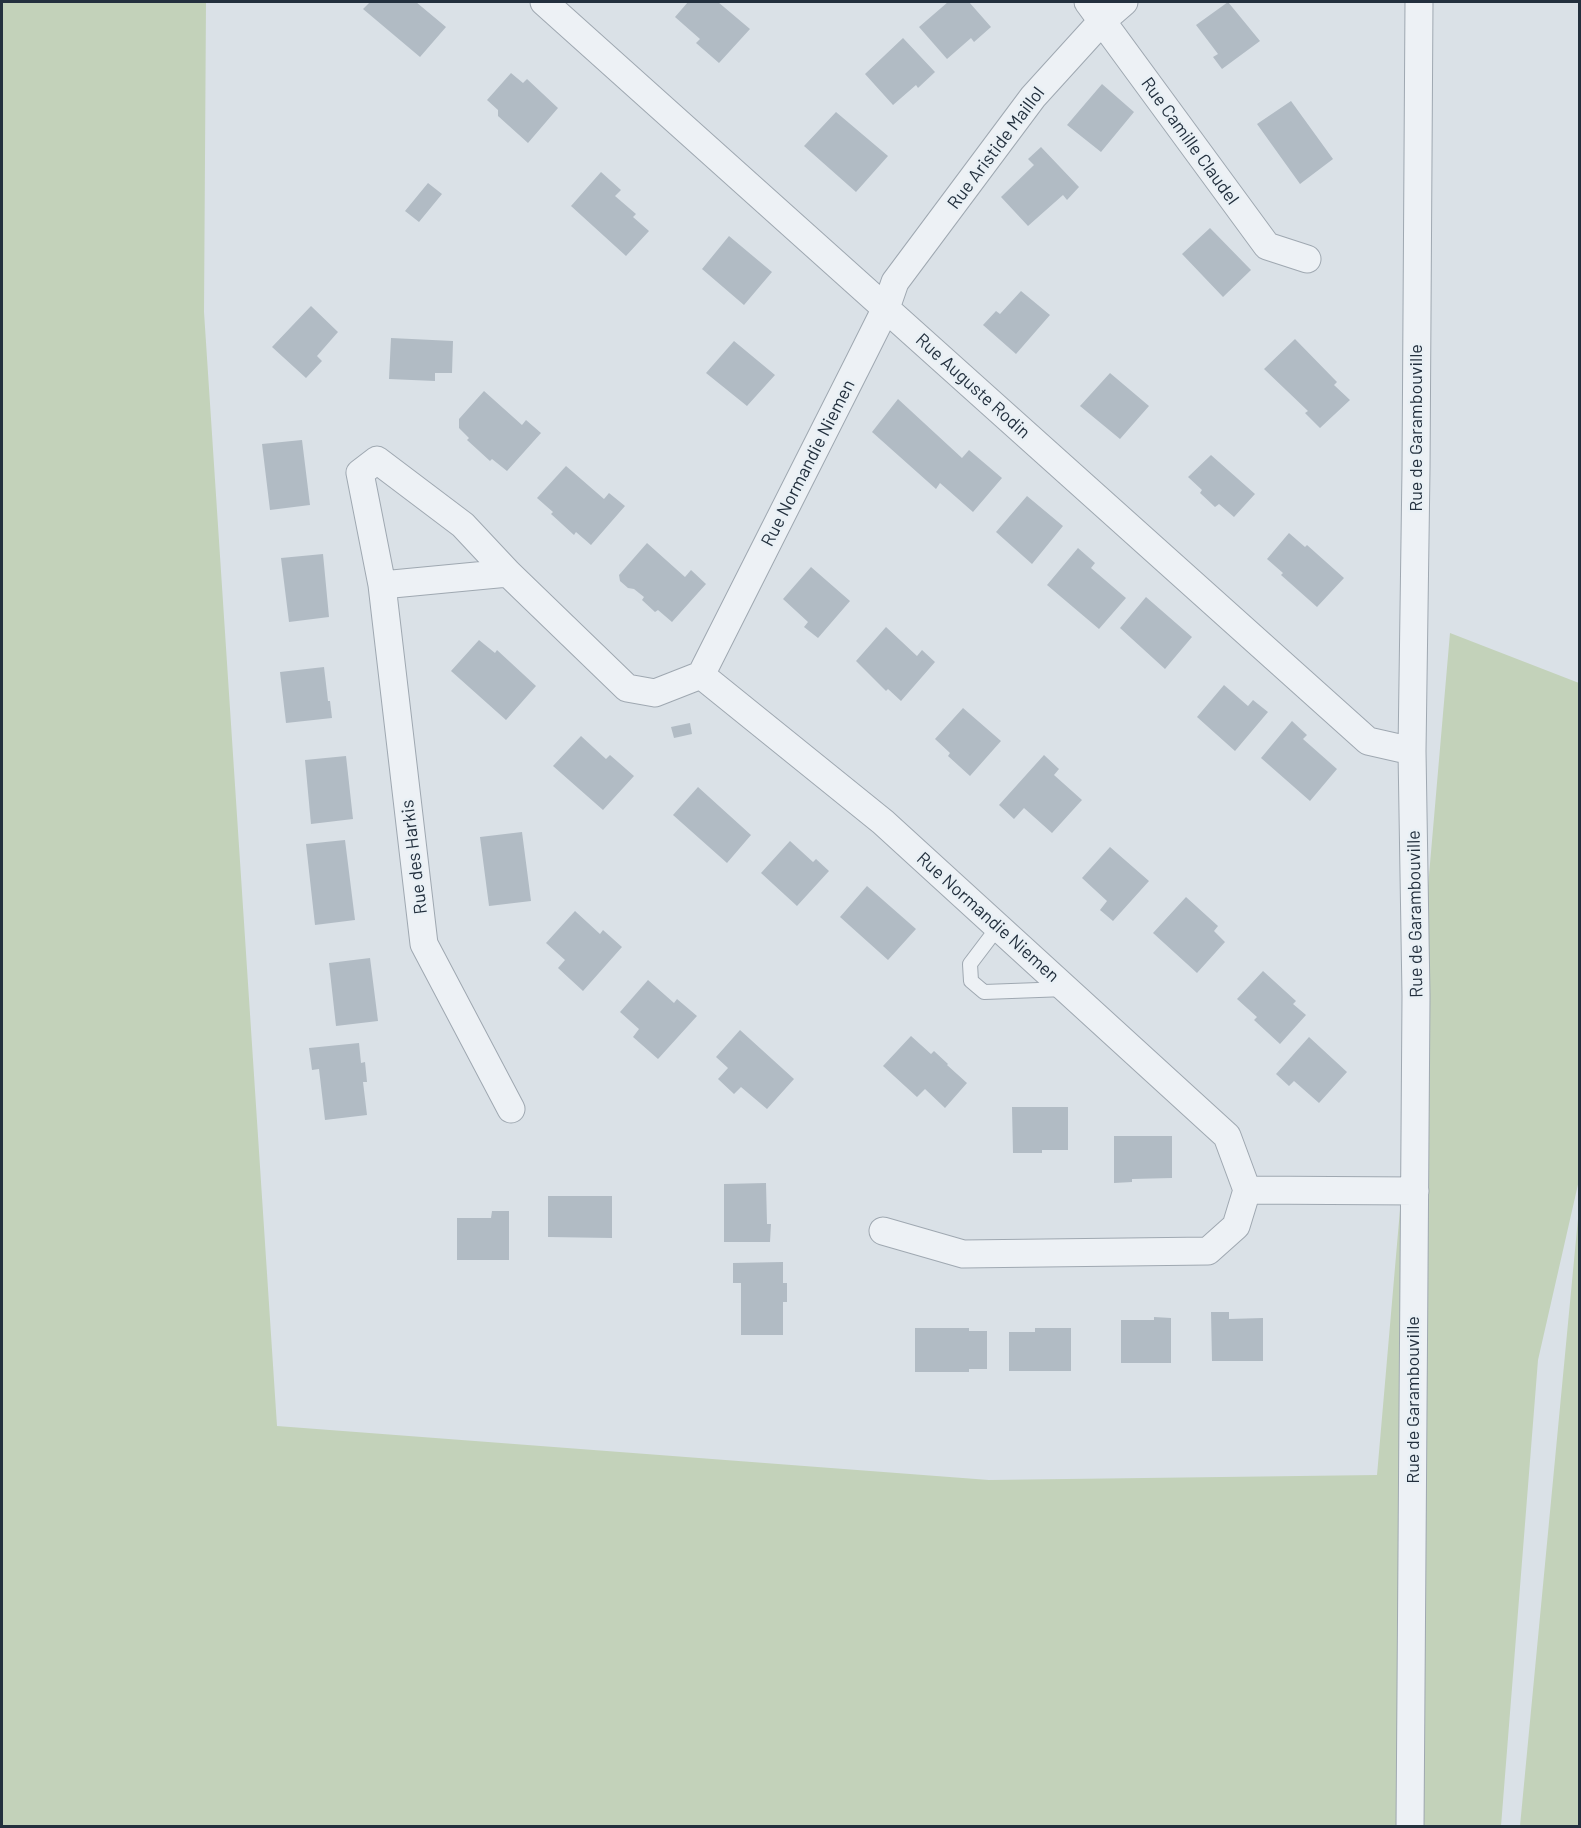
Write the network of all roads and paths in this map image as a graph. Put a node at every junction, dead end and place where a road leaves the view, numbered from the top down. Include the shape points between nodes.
1 (544, 2) edge
2 (1124, 2) edge
3 (1419, 2) edge
4 (1095, 11) edge
5 (1308, 259) dead end
6 (886, 308) junction
7 (508, 573) junction
8 (382, 585) junction
9 (701, 675) junction
10 (1412, 751) junction
11 (998, 927) junction
12 (1067, 989) junction
13 (511, 1109) dead end
14 (1248, 1190) junction
15 (1415, 1191) junction
16 (883, 1231) dead end
17 (1410, 1827) edge

1 - 6 street, Rue Auguste Rodin
2 - 4 street, Rue Aristide Maillol
3 - 10 street, Rue de Garambouville
4 - 5 street, Rue Camille Claudel via 1267,246
4 - 6 street, Rue Aristide Maillol via 895,282
6 - 9 street, Rue Normandie Niemen
6 - 10 street, Rue Auguste Rodin via 1368,741
7 - 8 street
7 - 8 street, Rue des Harkis via 463,525 377,460 360,473
7 - 9 street, Rue des Harkis via 627,688 655,693
8 - 13 street, Rue des Harkis via 424,944
9 - 11 street, Rue Normandie Niemen via 883,822
10 - 15 street, Rue de Garambouville
11 - 12 street, Rue Normandie Niemen
11 - 12 lane via 970,964 971,981 984,992
12 - 14 street, Rue Normandie Niemen via 1227,1136
14 - 15 street
14 - 16 street via 1236,1226 1208,1251 963,1254
15 - 17 street, Rue de Garambouville

